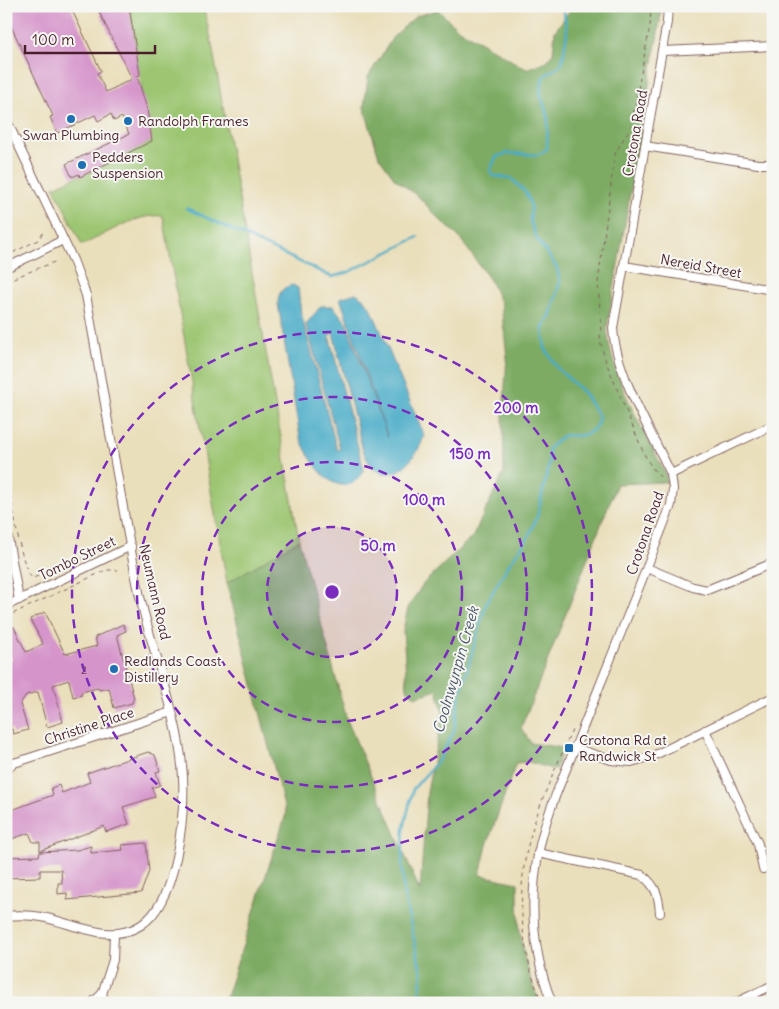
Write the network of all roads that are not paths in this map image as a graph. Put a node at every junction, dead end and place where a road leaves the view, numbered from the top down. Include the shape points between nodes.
1 (668, 6) edge
2 (773, 46) edge
3 (662, 51) junction
4 (6, 120) edge
5 (646, 146) junction
6 (773, 164) edge
7 (63, 240) junction
8 (624, 266) junction
9 (6, 268) edge
10 (773, 290) edge
11 (773, 425) edge
12 (671, 474) junction
13 (6, 526) edge
14 (131, 546) junction
15 (773, 563) edge
16 (647, 568) junction
17 (19, 600) junction
18 (6, 606) edge
19 (773, 697) edge
20 (172, 712) junction
21 (705, 730) junction
22 (575, 748) junction
23 (10, 763) edge
24 (6, 770) edge
25 (538, 853) junction
26 (763, 869) dead end
27 (660, 913) dead end
28 (6, 916) edge
29 (114, 934) junction
30 (773, 984) edge
31 (102, 994) junction
32 (92, 1003) edge
33 (105, 1003) edge
34 (552, 1003) edge
35 (735, 1003) edge

1 - 3 street, Crotona Road
2 - 3 street
3 - 5 street, Crotona Road
4 - 7 street, Neumann Road
5 - 6 street
5 - 8 street, Crotona Road
7 - 9 street
7 - 14 street, Neumann Road via 86,295
8 - 10 street, Nereid Street
8 - 12 street, Crotona Road via 613,328 614,347
11 - 12 street
12 - 16 street, Crotona Road via 674,489 671,505
13 - 17 street
14 - 17 street, Tombo Street
14 - 20 street, Neumann Road via 140,593
15 - 16 street via 707,590
16 - 22 street, Crotona Road
17 - 18 street, Tombo Street
19 - 21 street
20 - 23 street, Christine Place
20 - 29 street, Neumann Road via 183,780 181,824 172,867 163,897 150,919 131,931
21 - 22 street via 653,756 631,762 611,760
21 - 26 street via 758,844
22 - 25 street, Crotona Road
23 - 24 street, Christine Place
25 - 27 street via 642,875 653,884 659,897
25 - 34 street, Crotona Road via 533,887 534,923 541,969
28 - 29 street via 40,916
29 - 31 street via 113,960
30 - 35 street
31 - 32 street
31 - 33 street

